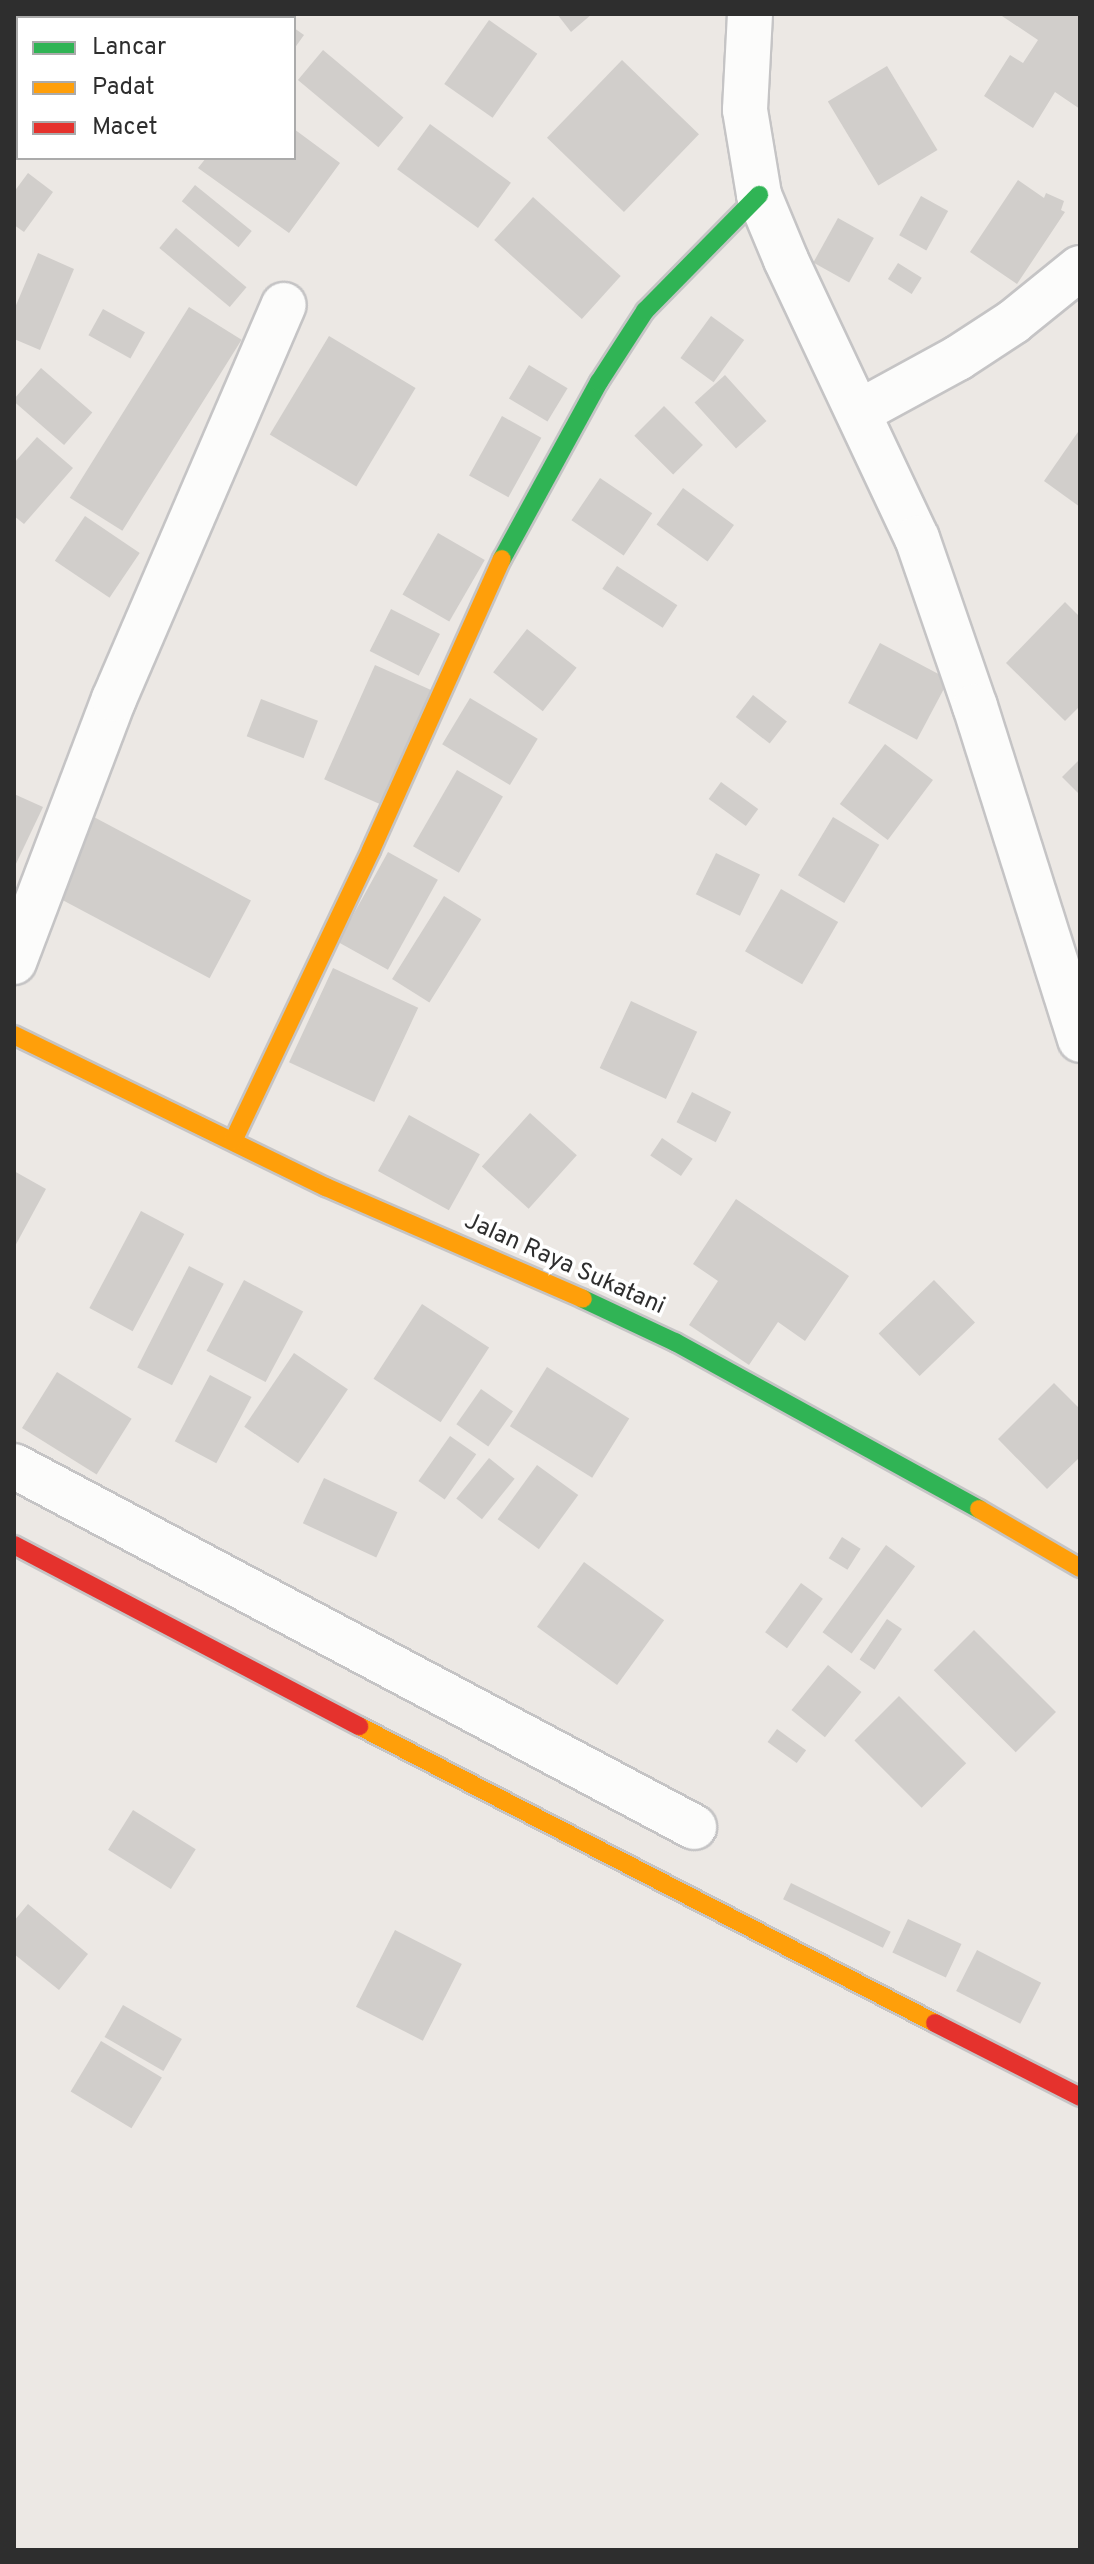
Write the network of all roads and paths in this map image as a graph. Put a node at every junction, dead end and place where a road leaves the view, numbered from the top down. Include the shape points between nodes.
1 (750, 14) edge
2 (759, 195) junction
3 (1080, 268) edge
4 (284, 305) dead end
5 (859, 412) junction
6 (14, 962) edge
7 (14, 1035) edge
8 (1080, 1040) edge
9 (233, 1141) junction
10 (14, 1466) edge
11 (14, 1545) edge
12 (1080, 1568) edge
13 (694, 1827) dead end
14 (1080, 2097) edge

1 - 2 street via 745,110
2 - 5 street
2 - 9 street via 645,311 599,382 526,514
3 - 5 street via 969,351
4 - 6 street via 114,699
5 - 8 street via 922,552
7 - 9 street, Jalan Raya Sukatani
9 - 12 street, Jalan Raya Sukatani via 675,1342
10 - 13 street
11 - 14 street

